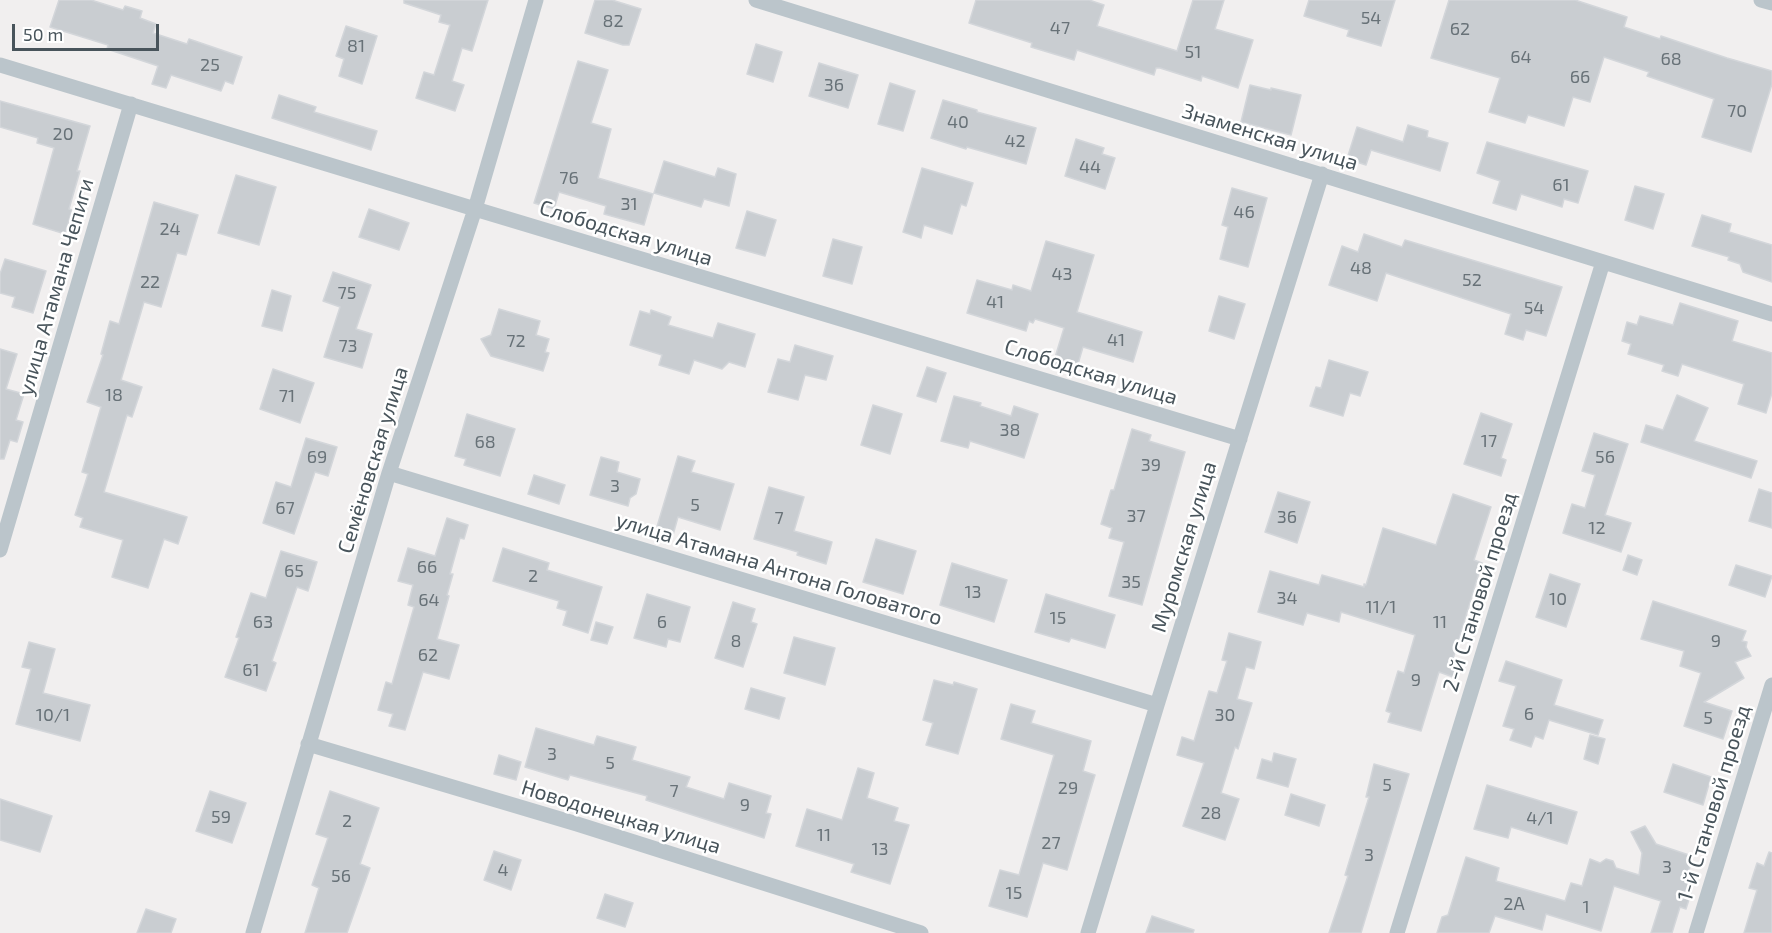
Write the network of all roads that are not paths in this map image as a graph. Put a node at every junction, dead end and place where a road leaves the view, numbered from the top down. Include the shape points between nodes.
1 (536, 0) edge
2 (756, 0) edge
3 (1761, 0) edge
4 (1772, 3) edge
5 (0, 65) edge
6 (131, 104) junction
7 (1322, 174) junction
8 (475, 209) junction
9 (1603, 262) junction
10 (1772, 314) edge
11 (1240, 439) junction
12 (389, 473) junction
13 (0, 550) edge
14 (1772, 685) edge
15 (1156, 705) junction
16 (308, 744) junction
17 (253, 933) edge
18 (921, 933) edge
19 (1088, 933) edge
20 (1397, 933) edge
21 (1696, 933) edge

1 - 8 street, Семёновская улица
2 - 7 street, Знаменская улица
3 - 4 street
5 - 6 street, Слободская улица
6 - 8 street, Слободская улица
6 - 13 street, улица Атамана Чепиги
7 - 9 street, Знаменская улица
7 - 11 street, Муромская улица
8 - 11 street, Слободская улица
8 - 12 street, Семёновская улица
9 - 10 street, Знаменская улица
9 - 20 street, 2-й Становой проезд
11 - 15 street, Муромская улица
12 - 15 street, улица Атамана Антона Головатого
12 - 16 street, Семёновская улица
14 - 21 street, 1-й Становой проезд
15 - 19 street, Муромская улица
16 - 17 street, Семёновская улица
16 - 18 street, Новодонецкая улица

